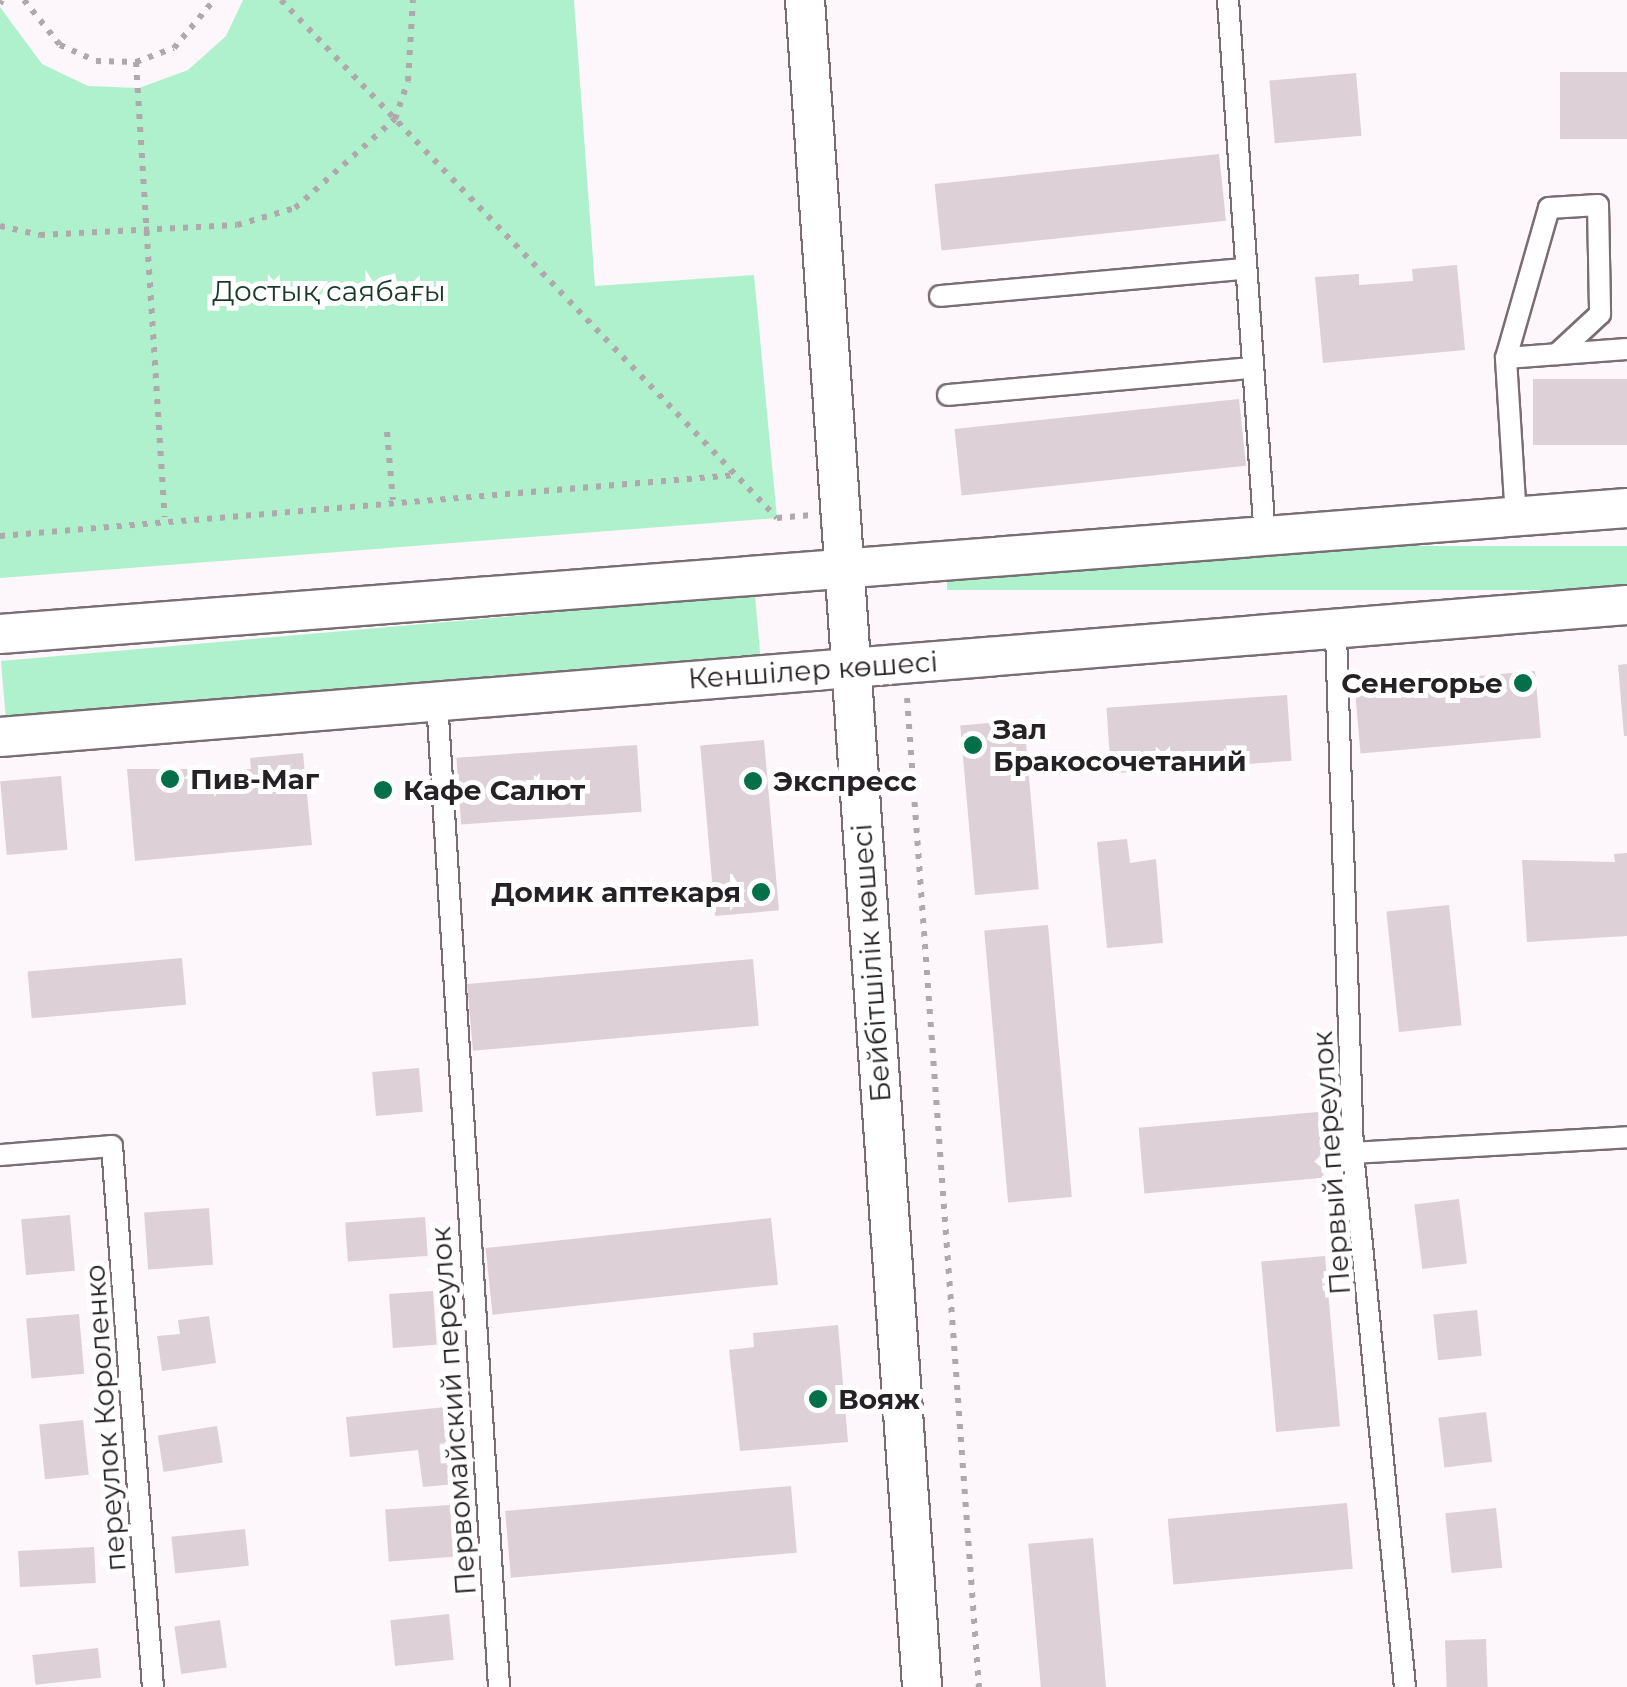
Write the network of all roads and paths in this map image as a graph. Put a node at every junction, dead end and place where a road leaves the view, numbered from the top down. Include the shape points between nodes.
1 (24, 0) edge
2 (214, 0) edge
3 (281, 0) edge
4 (413, 0) edge
5 (806, 0) edge
6 (1228, 0) edge
7 (136, 62) junction
8 (395, 119) junction
9 (0, 226) edge
10 (146, 230) junction
11 (1245, 269) junction
12 (940, 296) dead end
13 (1627, 348) edge
14 (1557, 354) junction
15 (1506, 358) junction
16 (1253, 368) junction
17 (948, 395) dead end
18 (387, 432) dead end
19 (737, 476) junction
20 (393, 500) junction
21 (1627, 508) edge
22 (840, 512) junction
23 (165, 517) junction
24 (1516, 518) junction
25 (0, 536) edge
26 (1266, 538) junction
27 (844, 566) junction
28 (1627, 604) edge
29 (0, 634) edge
30 (1336, 634) junction
31 (850, 666) junction
32 (907, 698) dead end
33 (437, 701) junction
34 (0, 738) edge
35 (1627, 1137) edge
36 (1354, 1153) junction
37 (0, 1155) edge
38 (153, 1687) edge
39 (499, 1687) edge
40 (922, 1687) edge
41 (980, 1687) edge
42 (1405, 1687) edge

1 - 7 path via 60,45 96,61
2 - 7 path via 174,48
3 - 8 path
4 - 8 path via 408,82
5 - 22 street, Бейбітшілік көшесі
6 - 11 lane
7 - 10 path
8 - 10 path via 295,208 237,226
8 - 19 path
9 - 10 path via 40,235
10 - 23 path
11 - 12 lane
11 - 16 lane
13 - 14 lane
14 - 15 lane
14 - 15 lane via 1600,314 1598,205 1549,208
15 - 24 lane
16 - 17 lane
16 - 26 lane
18 - 20 path
19 - 20 path
19 - 22 path via 777,518
20 - 23 path
21 - 24 street
22 - 27 street, Бейбітшілік көшесі
23 - 25 path
24 - 26 street
26 - 27 street
27 - 29 street
27 - 31 street, Бейбітшілік көшесі
28 - 30 street, Кеншілер көшесі
30 - 31 street, Кеншілер көшесі
30 - 36 lane, Первый переулок
31 - 33 street, Кеншілер көшесі
31 - 40 street, Бейбітшілік көшесі
32 - 41 path
33 - 34 street, Кеншілер көшесі
33 - 39 lane, Первомайский переулок
35 - 36 lane
36 - 42 lane, Первый переулок
37 - 38 lane, переулок Короленко via 112,1146

